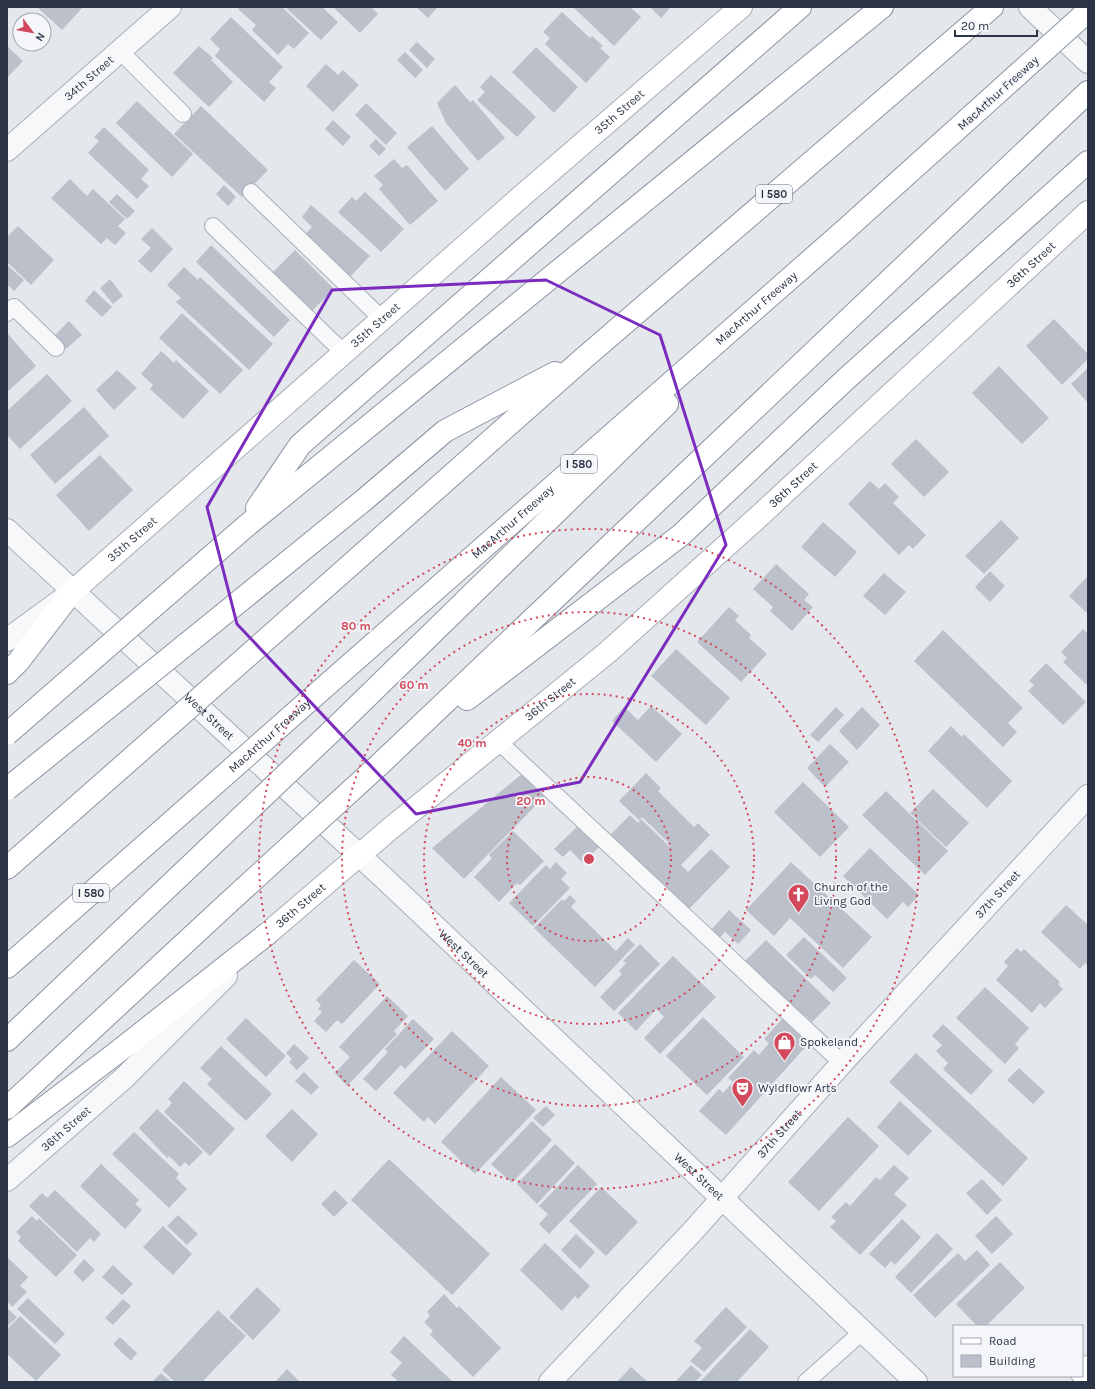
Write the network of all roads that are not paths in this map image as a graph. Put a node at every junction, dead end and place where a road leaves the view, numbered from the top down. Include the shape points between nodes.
1 (170, 7) edge
2 (742, 7) edge
3 (800, 7) edge
4 (882, 7) edge
5 (992, 7) edge
6 (1030, 7) edge
7 (1088, 11) edge
8 (120, 51) junction
9 (1088, 62) edge
10 (1088, 92) edge
11 (183, 114) dead end
12 (7, 150) edge
13 (1088, 162) edge
14 (251, 192) dead end
15 (1088, 212) edge
16 (213, 226) dead end
17 (845, 230) junction
18 (7, 313) edge
19 (382, 319) junction
20 (56, 348) dead end
21 (344, 353) junction
22 (584, 358) junction
23 (245, 527) junction
24 (7, 530) edge
25 (72, 592) junction
26 (7, 640) edge
27 (7, 673) edge
28 (7, 734) edge
29 (498, 741) junction
30 (378, 766) junction
31 (7, 789) edge
32 (1088, 796) edge
33 (359, 855) junction
34 (7, 868) edge
35 (267, 934) junction
36 (7, 967) edge
37 (7, 1040) edge
38 (842, 1063) junction
39 (7, 1108) edge
40 (7, 1136) edge
41 (7, 1180) edge
42 (723, 1198) junction
43 (862, 1331) junction
44 (550, 1382) edge
45 (806, 1382) edge
46 (916, 1382) edge

1 - 8 street, 34th Street
2 - 19 main road, 35th Street
3 - 23 main road via 300,445
4 - 23 main road
5 - 22 main road, I 580
6 - 9 street
7 - 17 main road, MacArthur Freeway / I 580, bridge
8 - 11 lane
8 - 12 street, 34th Street
10 - 30 main road
13 - 30 main road via 846,379 681,535
14 - 19 lane
15 - 29 main road, 36th Street via 608,652
16 - 21 lane
17 - 36 main road, MacArthur Freeway / I 580, bridge
17 - 37 main road, bridge via 428,639
18 - 20 lane via 14,306
19 - 21 main road, 35th Street
21 - 25 main road, 35th Street
22 - 31 main road, bridge via 444,430 364,500
22 - 34 main road, I 580, bridge
23 - 28 main road, bridge
24 - 25 street, West Street
25 - 26 street, 35th Street
25 - 27 main road
25 - 33 street, West Street
29 - 33 main road, 36th Street
29 - 38 lane
30 - 39 main road, bridge
32 - 38 street, 37th Street
33 - 35 main road, 36th Street
33 - 42 street, West Street
35 - 40 main road
35 - 41 street, 36th Street via 124,1078
38 - 42 street, 37th Street
42 - 43 street, West Street
42 - 44 street, 37th Street
43 - 45 lane
43 - 46 street, West Street

